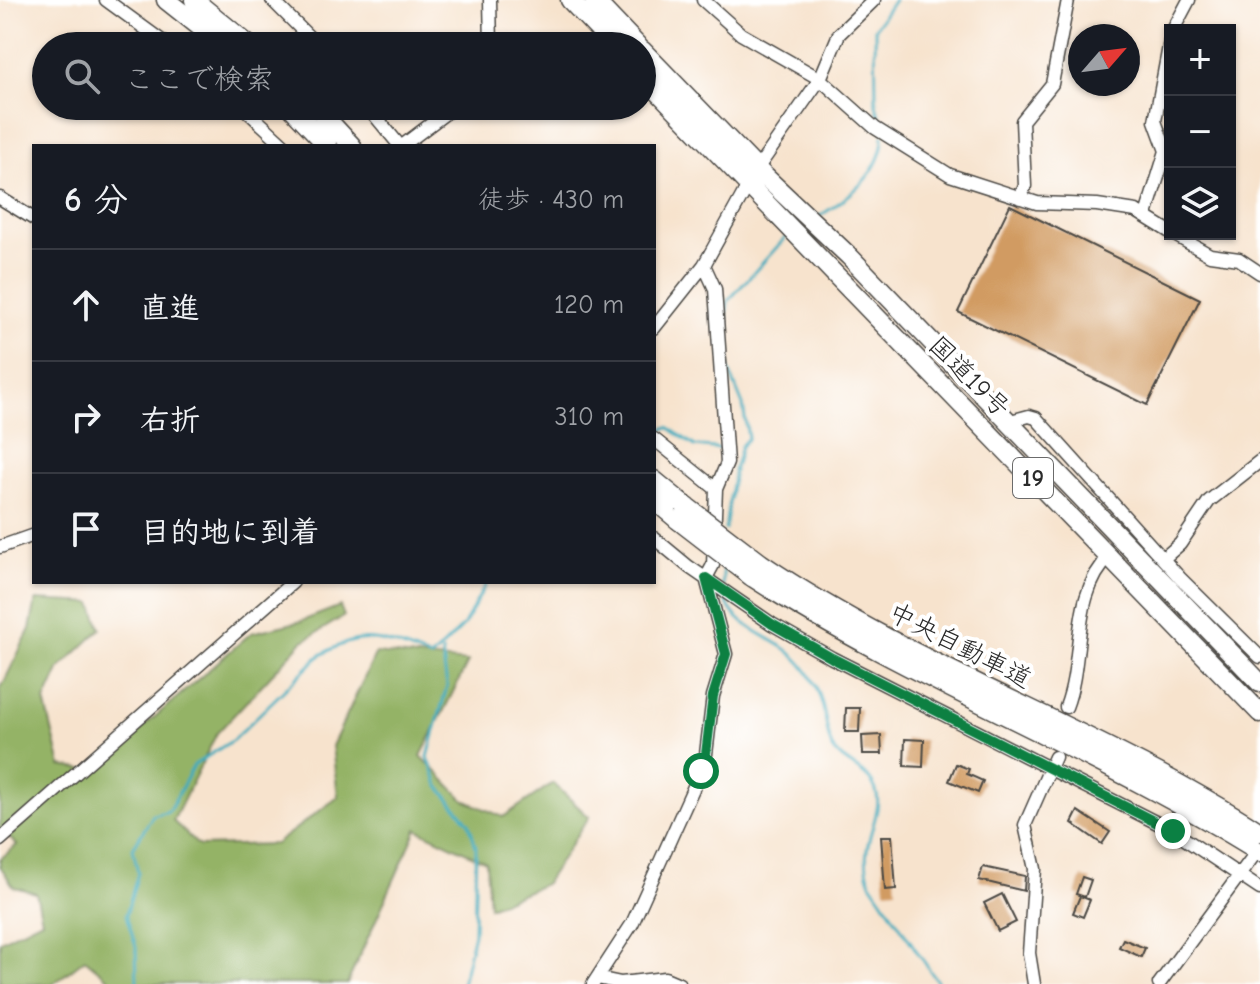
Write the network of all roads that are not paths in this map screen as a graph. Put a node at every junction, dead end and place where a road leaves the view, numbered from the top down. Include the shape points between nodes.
1 (106, 0) edge
2 (166, 0) edge
3 (194, 0) edge
4 (272, 0) edge
5 (490, 0) edge
6 (570, 0) edge
7 (594, 0) edge
8 (703, 0) edge
9 (874, 0) edge
10 (1068, 0) edge
11 (1189, 0) edge
12 (1176, 24) edge
13 (150, 32) edge
14 (206, 32) edge
15 (233, 32) edge
16 (304, 32) edge
17 (491, 32) edge
18 (601, 32) edge
19 (625, 32) edge
20 (656, 66) edge
21 (1164, 73) edge
22 (820, 79) junction
23 (656, 88) edge
24 (257, 120) edge
25 (303, 120) edge
26 (328, 120) edge
27 (377, 120) edge
28 (434, 120) edge
29 (283, 144) edge
30 (326, 144) edge
31 (350, 144) edge
32 (395, 144) edge
33 (398, 144) edge
34 (752, 176) junction
35 (0, 198) edge
36 (1020, 198) junction
37 (1146, 215) junction
38 (32, 218) edge
39 (1164, 227) edge
40 (1184, 240) edge
41 (704, 265) junction
42 (1260, 273) edge
43 (656, 325) edge
44 (1007, 422) junction
45 (656, 441) edge
46 (1260, 461) edge
47 (656, 482) edge
48 (716, 489) junction
49 (656, 501) edge
50 (680, 512) junction
51 (32, 536) edge
52 (656, 540) edge
53 (0, 547) edge
54 (1111, 555) junction
55 (1164, 558) junction
56 (757, 571) junction
57 (709, 581) junction
58 (291, 584) edge
59 (1260, 657) edge
60 (1260, 683) edge
61 (1066, 707) dead end
62 (1260, 713) edge
63 (1054, 762) junction
64 (1260, 832) edge
65 (0, 840) edge
66 (1256, 855) edge
67 (1241, 875) junction
68 (1260, 889) edge
69 (595, 981) edge
70 (654, 981) edge
71 (679, 984) edge
72 (1034, 984) edge
73 (1159, 984) edge

1 - 13 street
2 - 14 highway
3 - 15 highway
4 - 16 street
5 - 17 street
6 - 18 highway
7 - 19 highway, 国道19号 / 19
8 - 22 street via 741,34
9 - 22 street via 839,34
10 - 36 street via 1052,84 1022,121 1025,186
11 - 12 street
20 - 34 highway, 国道19号 / 19
21 - 37 street via 1155,121 1166,151
22 - 34 street
22 - 36 street via 875,128 950,175
23 - 34 highway, 国道19号 / 19
24 - 29 street
25 - 30 highway
26 - 31 highway
27 - 32 street
28 - 33 street
34 - 41 street
34 - 44 highway, 国道19号 / 19 via 801,210
34 - 54 highway, 国道19号 / 19 via 785,224
35 - 38 street
36 - 37 street
37 - 39 street
40 - 42 street via 1210,255 1239,259
41 - 43 street
41 - 48 street via 715,289 727,440 727,463
44 - 55 street via 1036,418
44 - 60 highway, 国道19号 / 19
45 - 48 street
46 - 55 street via 1209,501
47 - 50 highway, 中央自動車道
48 - 57 street
49 - 50 highway, 中央自動車道
50 - 56 highway, 中央自動車道, bridge
51 - 53 street
52 - 57 street
54 - 61 street via 1085,599 1076,675
54 - 62 highway, 国道19号 / 19
55 - 59 street
56 - 64 highway, 中央自動車道
56 - 66 highway, 中央自動車道 via 878,654 1123,775
57 - 63 street via 832,658
57 - 69 street via 726,654 713,696 706,754 632,924
58 - 65 street
63 - 67 street
63 - 72 street via 1025,825 1035,869 1029,953
66 - 67 street
67 - 68 street
67 - 73 street
69 - 70 street
70 - 71 street via 665,978

